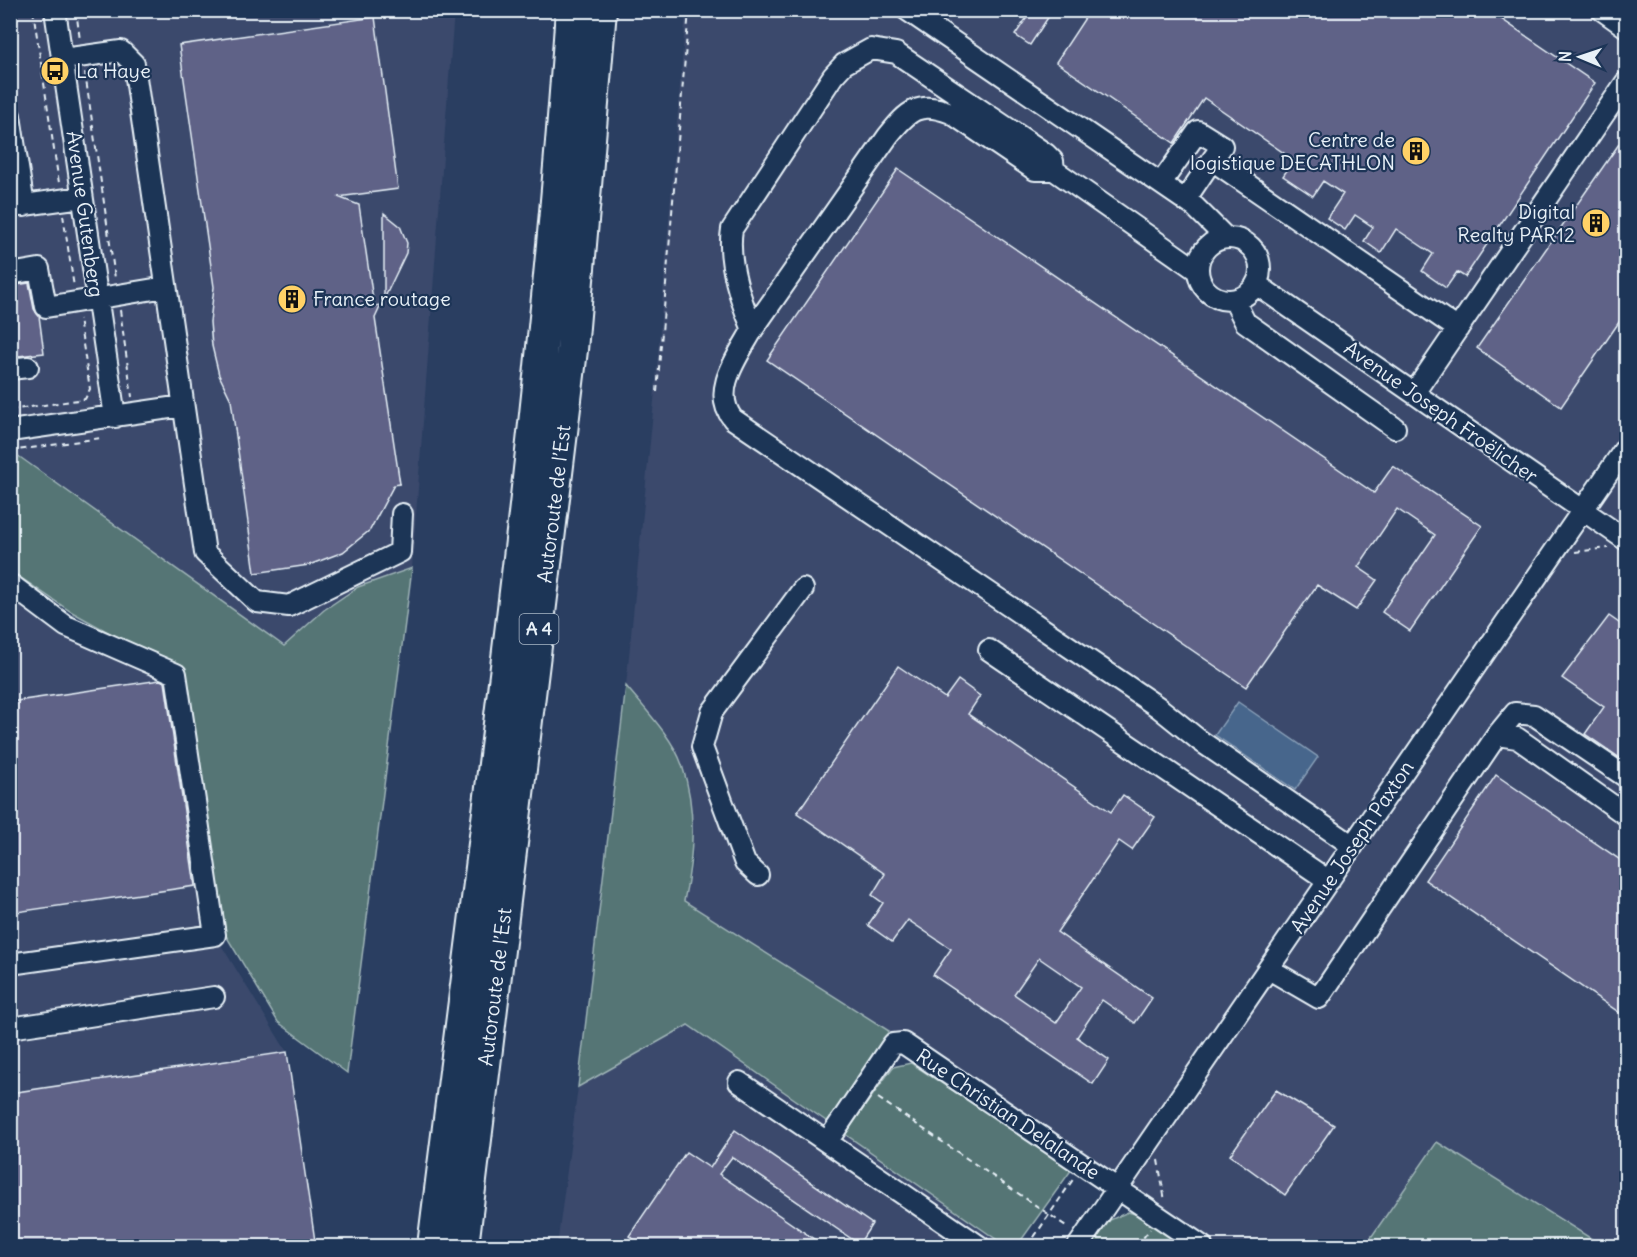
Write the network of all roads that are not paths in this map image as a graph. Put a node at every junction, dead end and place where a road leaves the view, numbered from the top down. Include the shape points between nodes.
1 (55, 10) edge
2 (571, 10) edge
3 (601, 10) edge
4 (907, 10) edge
5 (1602, 10) edge
6 (1626, 27) edge
7 (63, 59) junction
8 (1626, 82) edge
9 (10, 116) edge
10 (1212, 160) junction
11 (1054, 170) junction
12 (1161, 183) junction
13 (82, 197) junction
14 (1185, 200) junction
15 (17, 207) edge
16 (1226, 238) junction
17 (1198, 271) junction
18 (10, 274) edge
19 (1256, 284) junction
20 (166, 287) junction
21 (97, 299) junction
22 (1234, 300) junction
23 (753, 329) junction
24 (1458, 329) junction
25 (1414, 393) junction
26 (183, 406) junction
27 (115, 417) junction
28 (1395, 428) dead end
29 (10, 431) edge
30 (1626, 447) edge
31 (1583, 510) junction
32 (402, 514) dead end
33 (1621, 543) edge
34 (10, 584) edge
35 (802, 589) dead end
36 (989, 650) dead end
37 (1497, 735) junction
38 (1626, 777) edge
39 (1626, 815) edge
40 (1353, 846) junction
41 (758, 875) dead end
42 (1329, 881) junction
43 (10, 964) edge
44 (1269, 969) junction
45 (214, 997) dead end
46 (10, 1029) edge
47 (739, 1082) dead end
48 (831, 1136) junction
49 (1118, 1190) junction
50 (433, 1246) edge
51 (463, 1246) edge
52 (979, 1246) edge
53 (1078, 1246) edge
54 (1202, 1246) edge

1 - 7 street, Avenue Gutenberg
2 - 50 highway, Autoroute de l’Est / A 4 via 538,378
3 - 51 highway, Autoroute de l’Est / A 4 via 572,350
4 - 12 street
5 - 6 street
7 - 13 street, Avenue Gutenberg
7 - 20 street via 121,51 134,64
8 - 24 street
9 - 15 street
10 - 12 street via 1222,146 1198,130
10 - 14 street
10 - 24 street
11 - 17 street
11 - 23 street via 1035,170 951,113 921,107 900,121 888,136
11 - 23 street via 1053,161 1046,154 896,53 871,49 858,54 833,76 732,229 729,247 733,268
12 - 14 street
13 - 15 street
13 - 21 street, Avenue Gutenberg
14 - 16 street
16 - 17 street via 1208,245 1198,261
16 - 19 street via 1245,242 1258,256
17 - 22 street via 1206,290 1214,297
18 - 21 street via 39,269 46,307
19 - 22 street
19 - 25 street, Avenue Joseph Froëlicher
20 - 21 street
20 - 26 street
21 - 27 street, Avenue Gutenberg
22 - 28 street via 1245,322
23 - 40 street via 725,381 724,399 733,419 1158,707 1199,740
24 - 25 street
25 - 31 street, Avenue Joseph Froëlicher
26 - 27 street
26 - 32 street via 205,553 257,602 289,606 400,552
27 - 29 street
30 - 31 street, Avenue Joseph Paxton
31 - 33 street, Avenue Joseph Froëlicher
31 - 40 street, Avenue Joseph Paxton
34 - 43 street via 66,626 176,674 215,935
35 - 41 street via 712,712 702,747 745,863
36 - 42 street
37 - 38 street via 1515,713 1534,715
37 - 39 street via 1517,738
37 - 44 street via 1319,998
40 - 42 street, Avenue Joseph Paxton
42 - 44 street, Avenue Joseph Paxton
44 - 49 street, Avenue Joseph Paxton
45 - 46 street
47 - 48 street
48 - 49 street, Rue Christian Delalande via 893,1044 903,1043
48 - 52 street
49 - 53 street, Avenue Joseph Paxton
49 - 54 street

